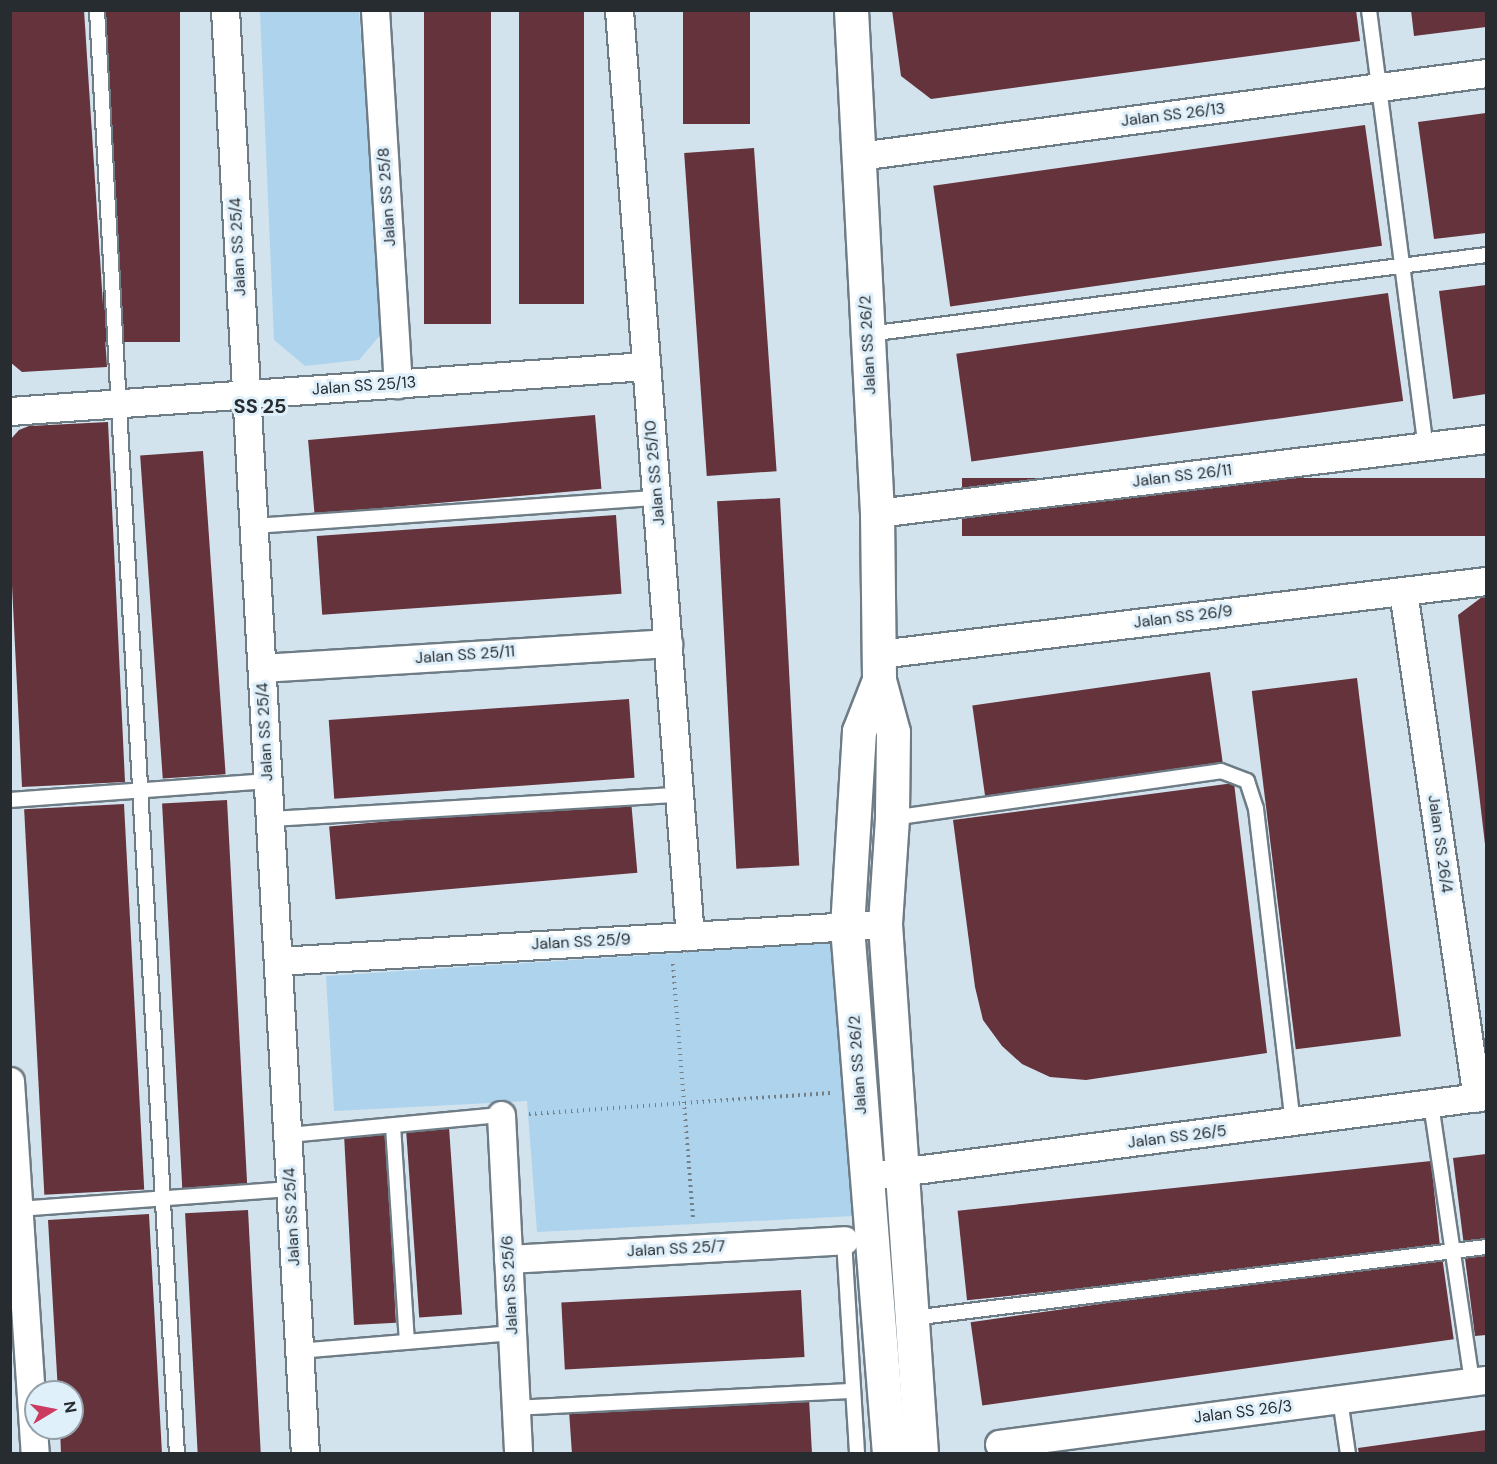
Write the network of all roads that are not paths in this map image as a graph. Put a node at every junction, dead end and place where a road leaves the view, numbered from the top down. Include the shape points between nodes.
1 (97, 10) edge
2 (225, 10) edge
3 (375, 10) edge
4 (619, 10) edge
5 (851, 10) edge
6 (1369, 10) edge
7 (1486, 73) edge
8 (1379, 88) junction
9 (859, 156) junction
10 (1486, 255) edge
11 (1402, 266) junction
12 (868, 334) junction
13 (646, 366) junction
14 (398, 384) junction
15 (246, 394) junction
16 (118, 404) junction
17 (10, 411) edge
18 (1486, 439) edge
19 (1426, 446) junction
20 (657, 498) junction
21 (877, 513) junction
22 (254, 526) junction
23 (1486, 581) edge
24 (1403, 591) junction
25 (668, 643) junction
26 (879, 667) junction
27 (262, 668) junction
28 (268, 781) junction
29 (140, 790) junction
30 (679, 795) junction
31 (10, 800) edge
32 (892, 818) junction
33 (270, 819) junction
34 (885, 924) junction
35 (847, 927) junction
36 (681, 936) junction
37 (278, 961) junction
38 (10, 1081) edge
39 (1482, 1097) edge
40 (1431, 1104) junction
41 (501, 1116) joint
42 (1293, 1122) junction
43 (393, 1126) junction
44 (288, 1135) junction
45 (902, 1171) junction
46 (867, 1176) junction
47 (290, 1189) junction
48 (163, 1198) junction
49 (18, 1209) junction
50 (844, 1240) joint
51 (1486, 1247) edge
52 (1453, 1251) junction
53 (508, 1259) junction
54 (912, 1318) junction
55 (512, 1333) junction
56 (406, 1342) junction
57 (299, 1351) junction
58 (1479, 1381) edge
59 (853, 1391) junction
60 (1340, 1400) junction
61 (515, 1408) junction
62 (999, 1444) dead end
63 (34, 1454) edge
64 (177, 1454) edge
65 (305, 1454) edge
66 (518, 1454) edge
67 (857, 1454) edge
68 (889, 1454) edge
69 (921, 1454) edge
70 (1348, 1454) edge

1 - 16 lane
2 - 15 street, Jalan SS 25/4
3 - 14 street, Jalan SS 25/8
4 - 13 street, Jalan SS 25/10
5 - 9 street, Jalan SS 26/2
6 - 8 lane
7 - 8 street, Jalan SS 26/13
8 - 9 street, Jalan SS 26/13
8 - 11 lane
9 - 12 street, Jalan SS 26/2
10 - 11 lane
11 - 12 lane
11 - 19 lane
12 - 21 street, Jalan SS 26/2
13 - 14 street, Jalan SS 25/13
13 - 20 street, Jalan SS 25/10
14 - 15 street, Jalan SS 25/13
15 - 16 street, Jalan SS 25/13
15 - 22 street, Jalan SS 25/4
16 - 17 street, Jalan SS 25/13
16 - 29 lane
18 - 19 street, Jalan SS 26/11
19 - 21 street, Jalan SS 26/11
20 - 22 lane
20 - 25 street, Jalan SS 25/10
21 - 26 street, Jalan SS 26/2
22 - 27 street, Jalan SS 25/4
23 - 24 street, Jalan SS 26/9
24 - 26 street, Jalan SS 26/9
24 - 39 street, Jalan SS 26/4
25 - 27 street, Jalan SS 25/11
25 - 30 street, Jalan SS 25/10
26 - 32 street, Jalan SS 26/2 via 893,732
26 - 35 street, Jalan SS 26/2 via 860,730
27 - 28 street, Jalan SS 25/4
28 - 29 lane
28 - 33 street, Jalan SS 25/4
29 - 31 lane
29 - 48 lane
30 - 33 lane
30 - 36 street, Jalan SS 25/10
32 - 34 street, Jalan SS 26/2
32 - 42 lane via 1221,771 1247,781 1256,809
33 - 37 street, Jalan SS 25/4
34 - 35 street, Jalan SS 25/9
34 - 45 street, Jalan SS 26/2
35 - 36 street, Jalan SS 25/9
35 - 46 street, Jalan SS 26/2
36 - 37 street, Jalan SS 25/9
37 - 44 street, Jalan SS 25/4
38 - 49 street
39 - 40 street, Jalan SS 26/5
40 - 42 street, Jalan SS 26/5
40 - 52 lane
41 - 43 lane
41 - 53 street, Jalan SS 25/6
42 - 45 street, Jalan SS 26/5
43 - 44 lane
43 - 56 lane
44 - 47 street, Jalan SS 25/4
45 - 46 street, Jalan SS 26/5
45 - 54 street, Jalan SS 26/2
46 - 68 street, Jalan SS 26/2
47 - 48 lane
47 - 57 street, Jalan SS 25/4
48 - 49 lane
48 - 64 lane
49 - 63 street
50 - 53 street, Jalan SS 25/7
50 - 59 lane
51 - 52 lane
52 - 54 lane
52 - 58 lane
53 - 55 street, Jalan SS 25/6
54 - 69 street, Jalan SS 26/2
55 - 56 lane
55 - 61 street, Jalan SS 25/6
56 - 57 lane
57 - 65 street, Jalan SS 25/4
58 - 60 street, Jalan SS 26/3
59 - 61 lane
59 - 67 lane
60 - 62 street, Jalan SS 26/3
60 - 70 lane
61 - 66 street, Jalan SS 25/6

